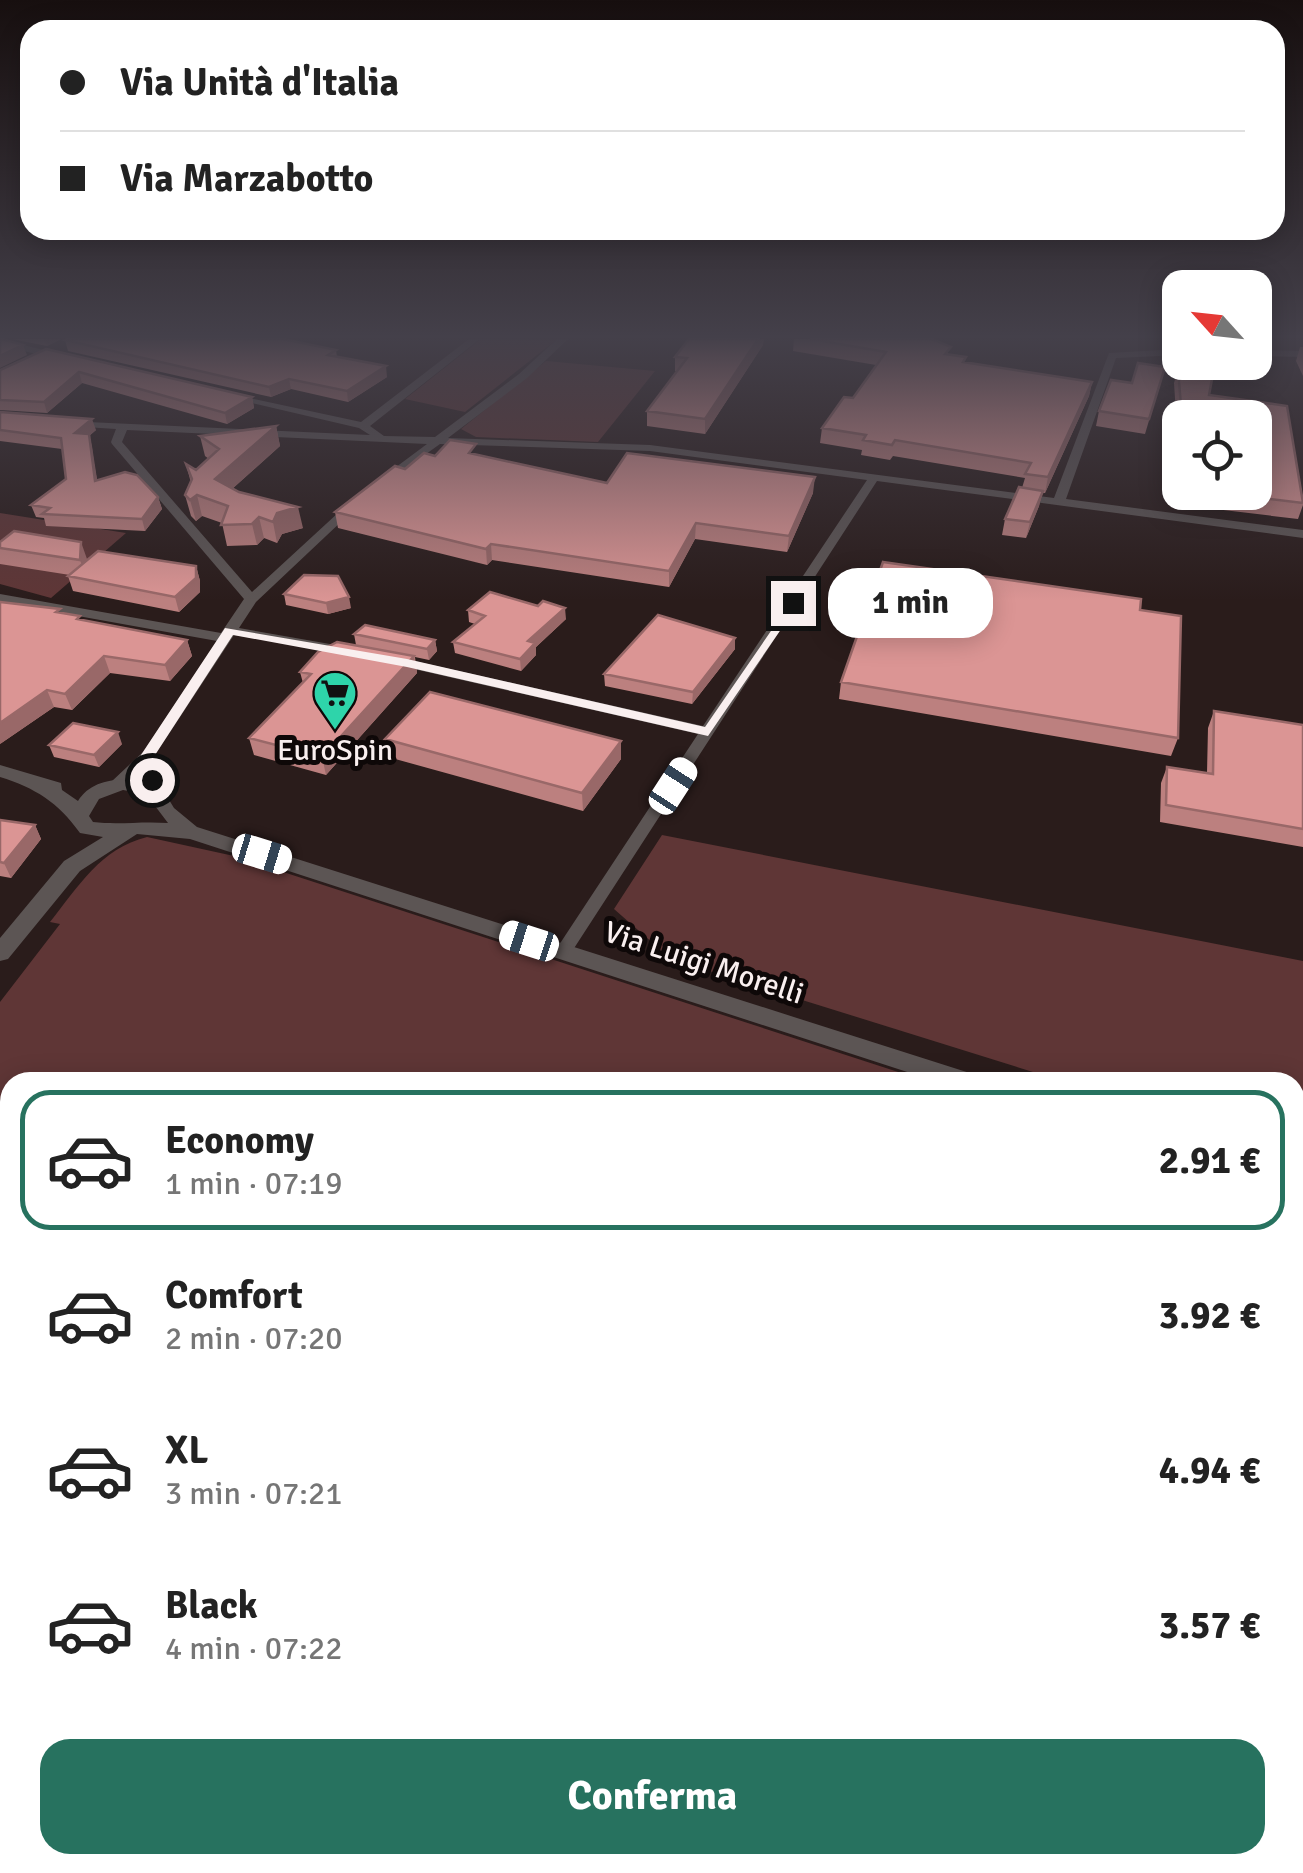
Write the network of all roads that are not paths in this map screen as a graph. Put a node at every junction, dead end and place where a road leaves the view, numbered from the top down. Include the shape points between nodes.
1 (106, 426) edge
2 (363, 426) edge
3 (456, 426) edge
4 (1087, 426) edge
5 (122, 428) junction
6 (384, 438) junction
7 (438, 440) junction
8 (875, 476) junction
9 (1058, 502) junction
10 (1303, 534) edge
11 (0, 598) edge
12 (251, 599) junction
13 (227, 634) junction
14 (708, 732) junction
15 (148, 755) junction
16 (0, 771) edge
17 (42, 785) junction
18 (108, 788) junction
19 (156, 796) junction
20 (80, 819) junction
21 (134, 828) junction
22 (192, 832) junction
23 (72, 866) junction
24 (563, 952) junction
25 (0, 953) edge
26 (936, 1072) edge

1 - 5 street
2 - 6 street
3 - 7 street
4 - 9 street
5 - 6 street
5 - 12 street via 116,442
6 - 7 street
7 - 8 street via 650,448
7 - 12 street via 326,526
8 - 9 street
8 - 14 street
9 - 10 street
11 - 13 street
12 - 13 street
13 - 14 street via 407,663
13 - 15 street
14 - 24 street
15 - 18 street
15 - 19 street
16 - 17 street
17 - 18 street
17 - 20 street
18 - 19 street via 132,783
18 - 20 street via 85,801
19 - 21 street via 150,819
19 - 22 street, Via Luigi Morelli
20 - 21 street, Via Luigi Morelli via 106,833
20 - 23 street
21 - 22 street, Via Luigi Morelli
21 - 23 street
22 - 24 street, Via Luigi Morelli
23 - 25 street
24 - 26 street, Via Luigi Morelli

